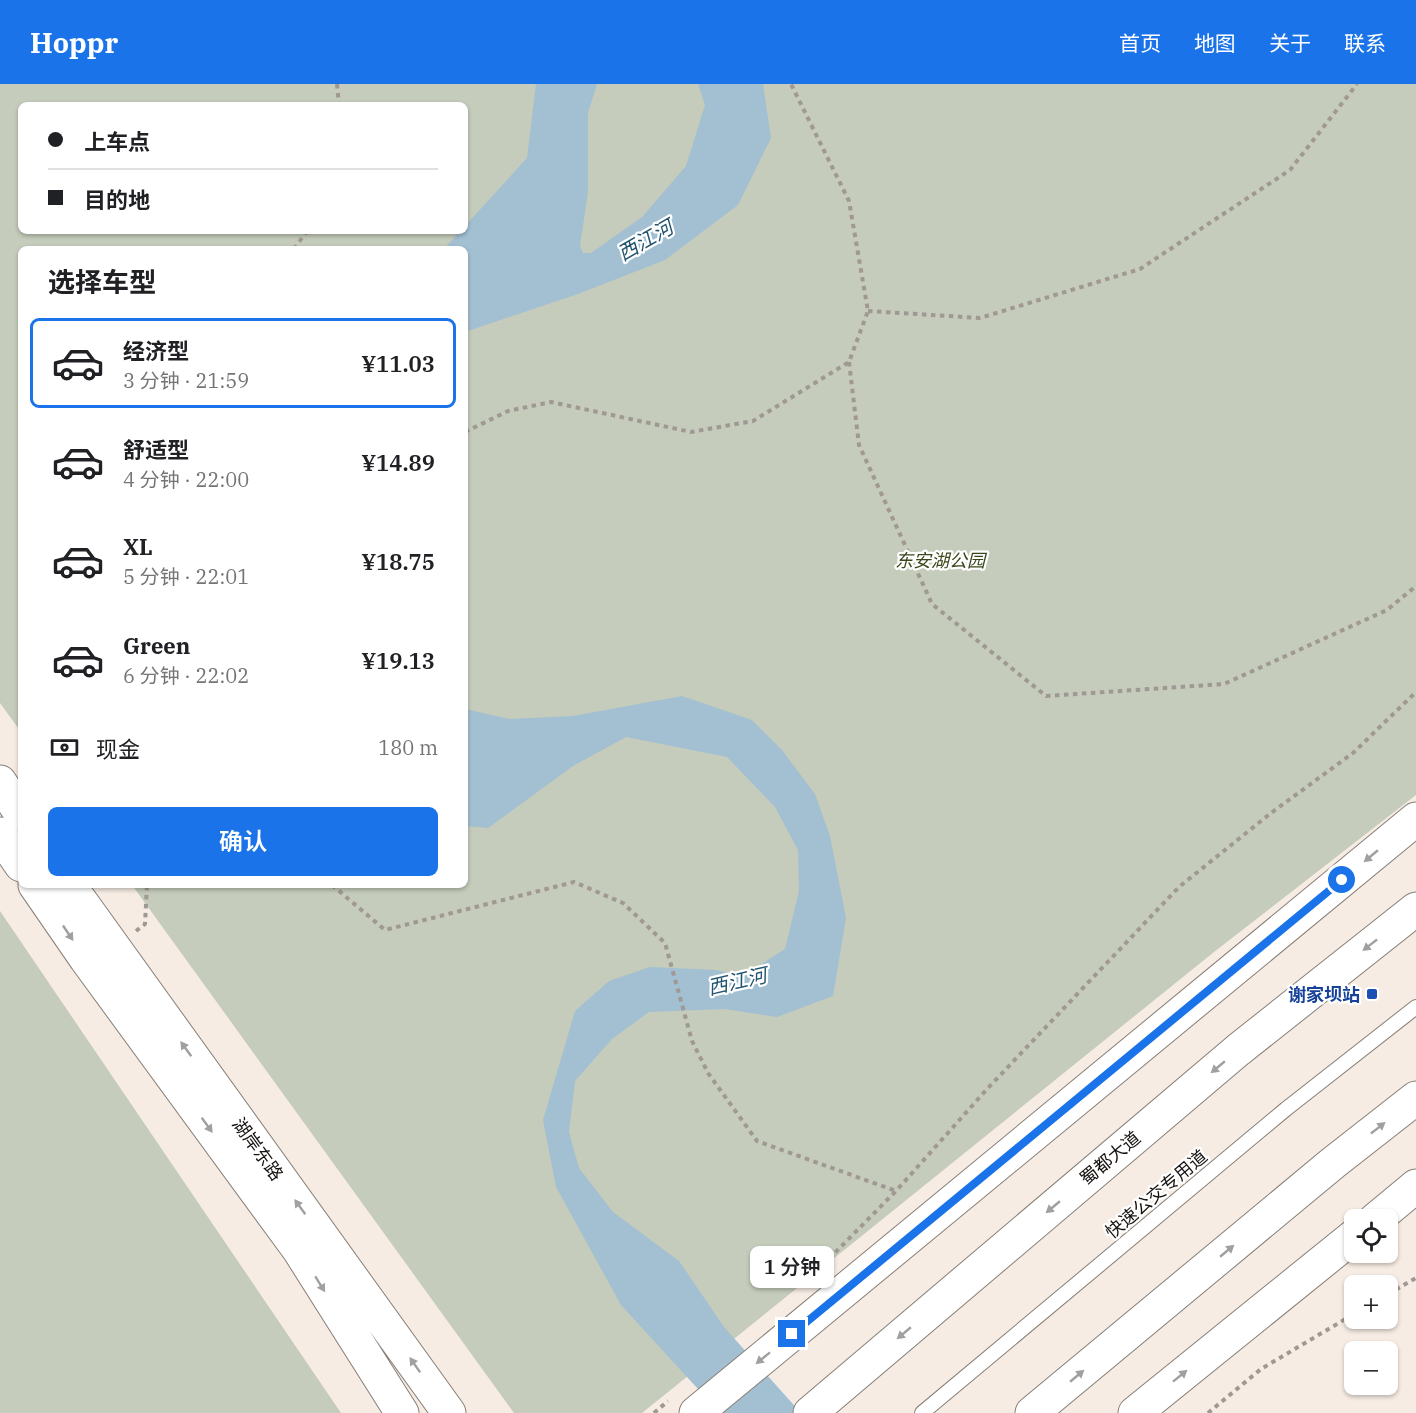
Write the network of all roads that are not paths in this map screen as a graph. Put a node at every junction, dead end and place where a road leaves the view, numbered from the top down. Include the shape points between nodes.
1 (0, 782) edge
2 (18, 809) edge
3 (1416, 819) edge
4 (0, 834) edge
5 (18, 861) edge
6 (37, 888) edge
7 (71, 888) edge
8 (1416, 909) edge
9 (1416, 1007) edge
10 (1416, 1098) edge
11 (1416, 1186) edge
12 (1388, 1209) edge
13 (1344, 1244) edge
14 (402, 1413) edge
15 (449, 1413) edge
16 (696, 1413) edge
17 (810, 1413) edge
18 (922, 1413) edge
19 (1032, 1413) edge
20 (1135, 1413) edge

1 - 2 main road
3 -> 16 main road
4 - 5 main road
6 -> 14 main road, 湖岸东路 via 299,1251
15 -> 7 main road, 湖岸东路
8 -> 17 main road, 蜀都大道 via 1238,1050
9 - 18 lane, 快速公交专用道 via 1286,1109
19 -> 10 main road
11 - 12 main road
20 -> 13 main road

